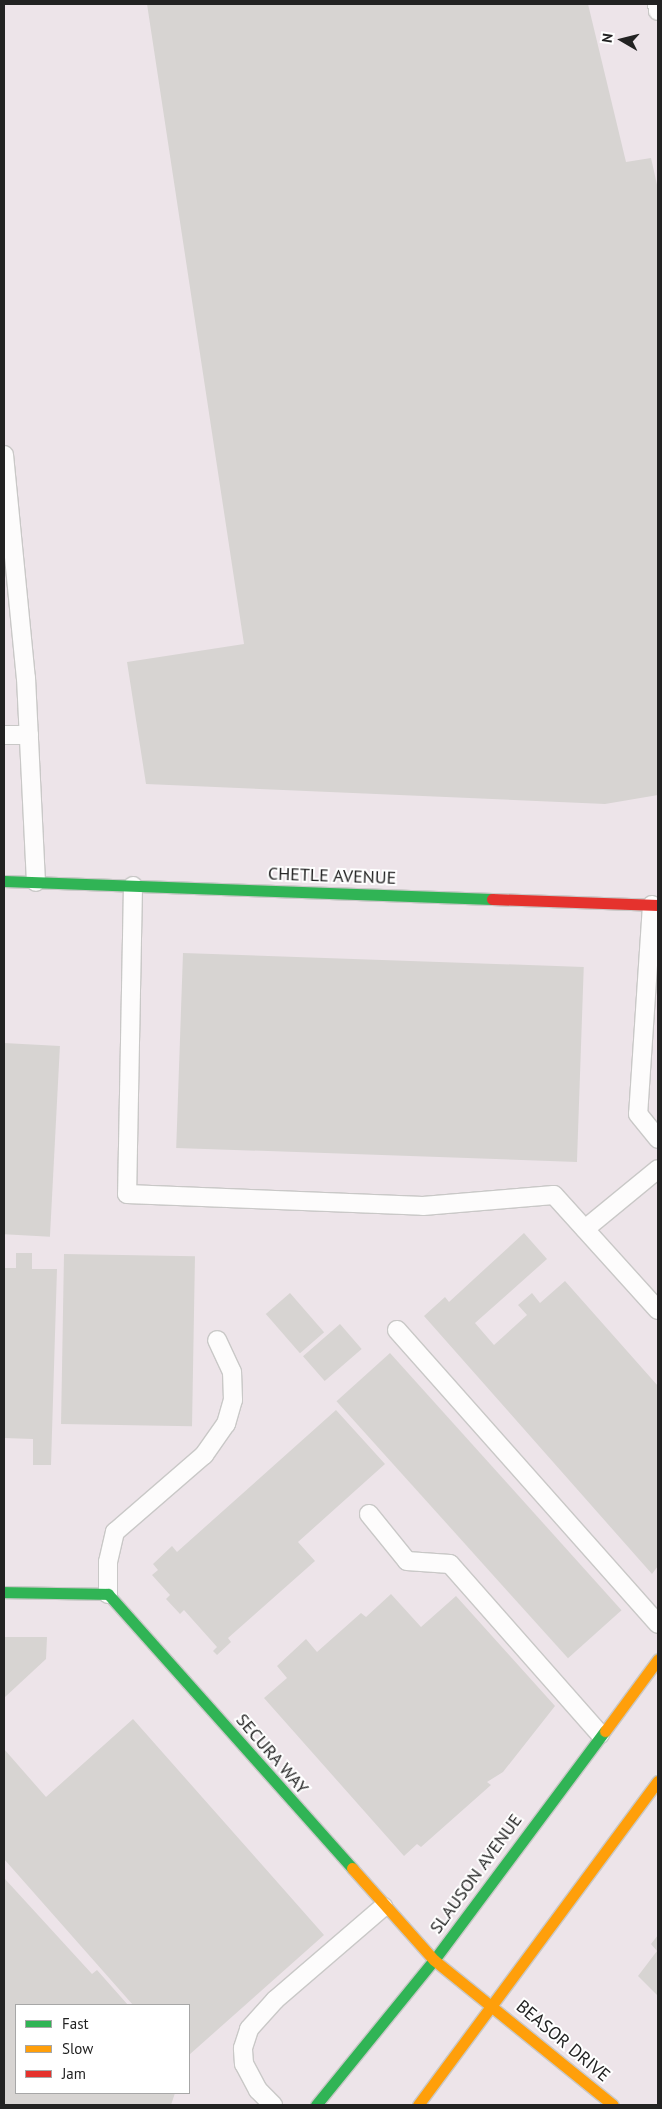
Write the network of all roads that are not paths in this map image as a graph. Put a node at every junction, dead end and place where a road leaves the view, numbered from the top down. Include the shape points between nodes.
1 (656, 4) edge
2 (658, 12) edge
3 (4, 455) edge
4 (4, 735) edge
5 (29, 736) junction
6 (4, 881) edge
7 (36, 882) junction
8 (133, 886) junction
9 (655, 905) edge
10 (658, 1139) edge
11 (658, 1169) edge
12 (585, 1229) junction
13 (658, 1310) edge
14 (398, 1330) dead end
15 (217, 1340) dead end
16 (369, 1514) dead end
17 (4, 1592) edge
18 (108, 1594) junction
19 (658, 1624) edge
20 (658, 1659) edge
21 (600, 1734) junction
22 (658, 1782) edge
23 (383, 1907) junction
24 (434, 1960) junction
25 (491, 2004) junction
26 (273, 2105) edge
27 (316, 2105) edge
28 (418, 2105) edge
29 (613, 2105) edge

1 - 2 lane
3 - 5 lane
4 - 5 lane
5 - 7 lane
6 - 7 street, CHETLE AVENUE
7 - 8 street, CHETLE AVENUE
8 - 9 street, CHETLE AVENUE
8 - 12 lane via 127,1194 423,1206 554,1194
9 - 10 lane via 638,1114
11 - 12 lane
12 - 13 lane
14 - 19 lane
15 - 18 lane via 232,1372 233,1400 226,1424 204,1455 115,1532 108,1562
16 - 21 lane via 407,1561 450,1564
17 - 18 street
18 - 23 street, SECURA WAY
20 - 21 street, SLAUSON AVENUE
21 - 24 street, SLAUSON AVENUE
22 - 25 street
23 - 24 street, SECURA WAY
23 - 26 lane via 276,2000 249,2029 243,2048 244,2064 258,2090
24 - 25 street, SECURA WAY
24 - 27 street, SLAUSON AVENUE
25 - 28 street
25 - 29 street, BEASOR DRIVE

